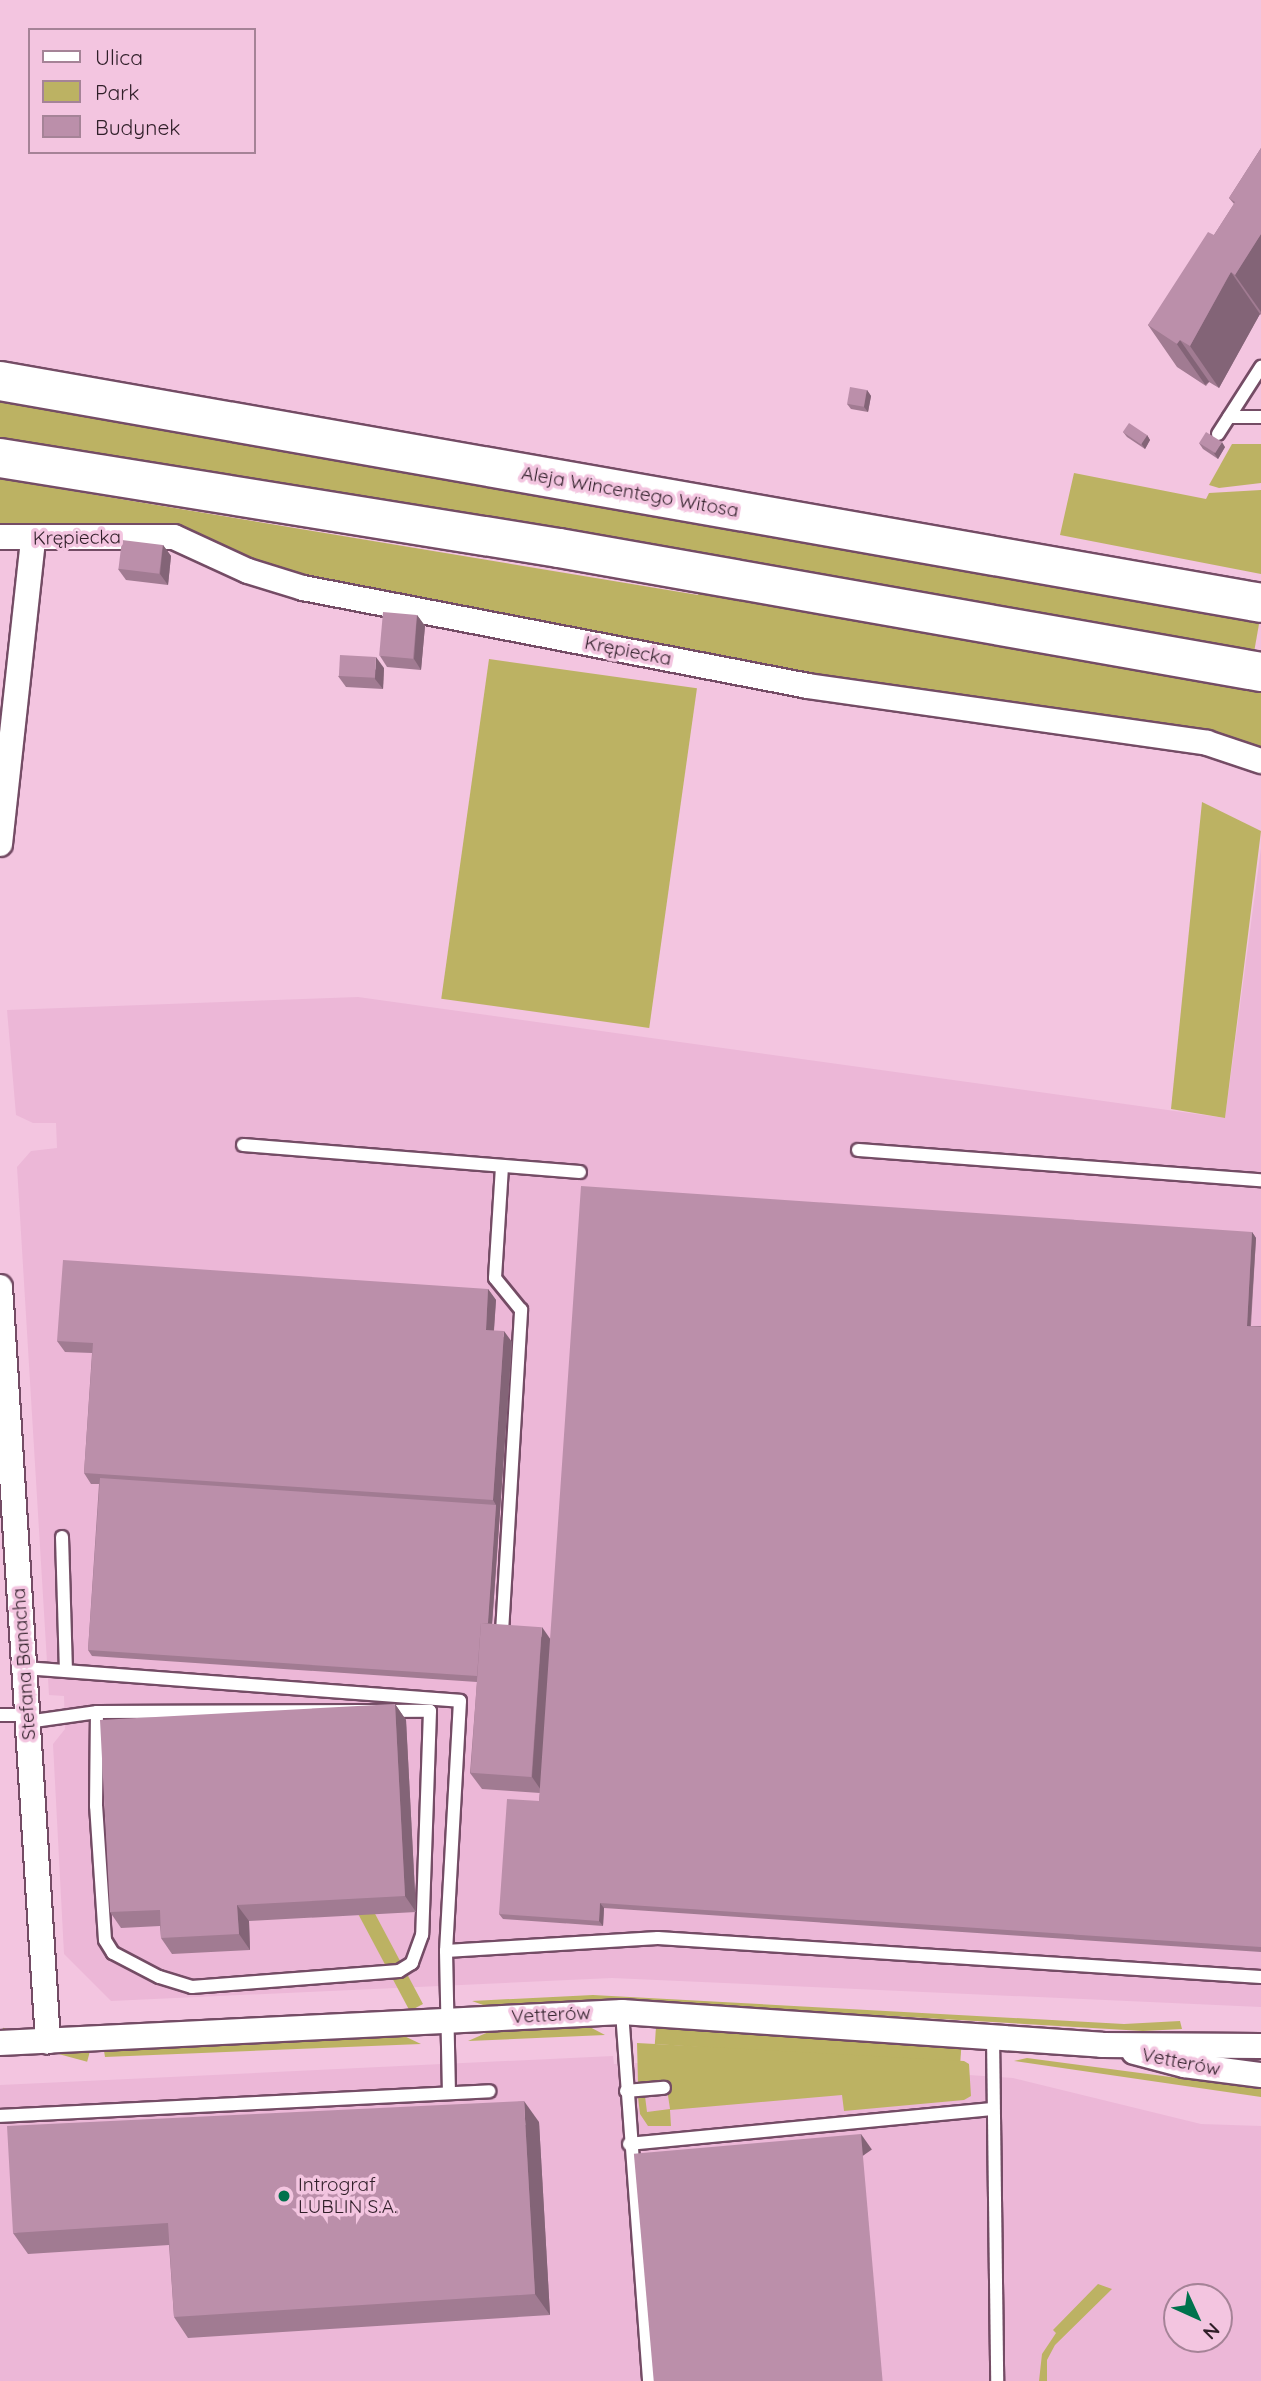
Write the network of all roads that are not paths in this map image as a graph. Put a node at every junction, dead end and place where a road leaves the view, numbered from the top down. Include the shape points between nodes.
1 (1261, 367) edge
2 (0, 381) edge
3 (1229, 417) junction
4 (1261, 417) edge
5 (1217, 435) edge
6 (0, 458) edge
7 (0, 537) edge
8 (33, 538) junction
9 (1261, 603) edge
10 (1261, 672) edge
11 (1261, 761) edge
12 (0, 844) edge
13 (243, 1145) dead end
14 (858, 1150) dead end
15 (502, 1167) junction
16 (580, 1171) dead end
17 (1261, 1180) edge
18 (0, 1287) edge
19 (62, 1537) dead end
20 (502, 1632) edge
21 (24, 1668) junction
22 (66, 1671) junction
23 (97, 1712) junction
24 (0, 1715) edge
25 (27, 1718) junction
26 (446, 1951) junction
27 (1261, 1977) edge
28 (622, 2012) junction
29 (447, 2020) junction
30 (993, 2035) junction
31 (48, 2041) junction
32 (0, 2043) edge
33 (1102, 2045) junction
34 (1261, 2046) edge
35 (1261, 2075) edge
36 (664, 2088) dead end
37 (488, 2091) dead end
38 (626, 2091) junction
39 (449, 2093) junction
40 (991, 2109) junction
41 (0, 2116) edge
42 (629, 2144) junction
43 (649, 2381) edge
44 (997, 2381) edge

1 - 3 lane
2 - 9 main road, Aleja Wincentego Witosa
3 - 4 lane
3 - 5 lane
6 - 10 main road via 559,548
7 - 8 street, Krępiecka
8 - 11 street, Krępiecka via 174,537 248,571 303,588 808,686 1207,743
8 - 12 street
13 - 15 lane
14 - 17 lane
15 - 16 lane
15 - 20 lane via 495,1278 521,1310
18 - 21 street, Stefana Banacha
19 - 22 lane
21 - 22 lane
21 - 25 street, Stefana Banacha
22 - 26 lane via 460,1701
23 - 23 lane via 429,1711 422,1935 412,1964 400,1971 192,1987 159,1978 113,1953 105,1940 102,1900
23 - 25 lane
24 - 25 lane
25 - 31 street, Stefana Banacha
26 - 27 lane via 658,1938
26 - 29 lane
28 - 29 street, Vetterów
28 - 30 street, Vetterów
28 - 38 lane
29 - 31 street, Vetterów
29 - 39 lane
30 - 33 street, Vetterów
30 - 40 lane
31 - 32 street, Vetterów
33 - 34 street, Vetterów
33 - 35 street, Vetterów via 1184,2065
36 - 38 lane
37 - 39 lane
38 - 42 lane
39 - 41 lane
40 - 42 lane
40 - 44 lane
42 - 43 lane

